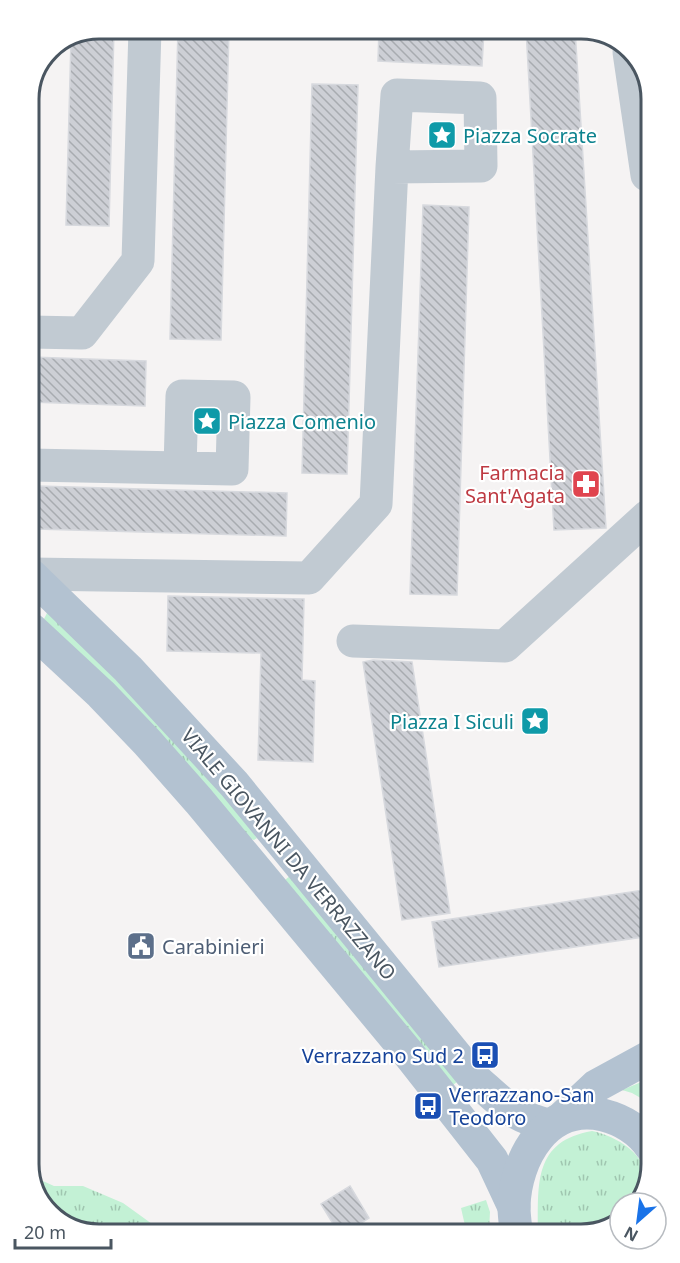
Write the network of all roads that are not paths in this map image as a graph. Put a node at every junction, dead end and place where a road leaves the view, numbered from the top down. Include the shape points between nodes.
1 (145, 39) edge
2 (631, 66) edge
3 (641, 139) edge
4 (392, 167) dead end
5 (39, 332) edge
6 (39, 465) edge
7 (169, 468) dead end
8 (641, 522) edge
9 (39, 574) edge
10 (39, 582) edge
11 (39, 636) edge
12 (353, 641) dead end
13 (641, 1061) edge
14 (557, 1120) junction
15 (641, 1136) edge
16 (515, 1218) edge

1 - 5 street via 138,261 82,333
2 - 3 street
4 - 9 street via 376,504 309,578
6 - 7 street
8 - 12 street via 505,646
10 - 14 main road, VIALE GIOVANNI DA VERRAZZANO via 128,669 234,784 475,1079 509,1110 532,1121
11 - 16 main road, VIALE GIOVANNI DA VERRAZZANO via 147,742 408,1053 492,1160
13 - 14 main road via 596,1086
14 - 15 main road via 593,1113 619,1119
14 - 16 main road via 537,1137 523,1164 517,1184

